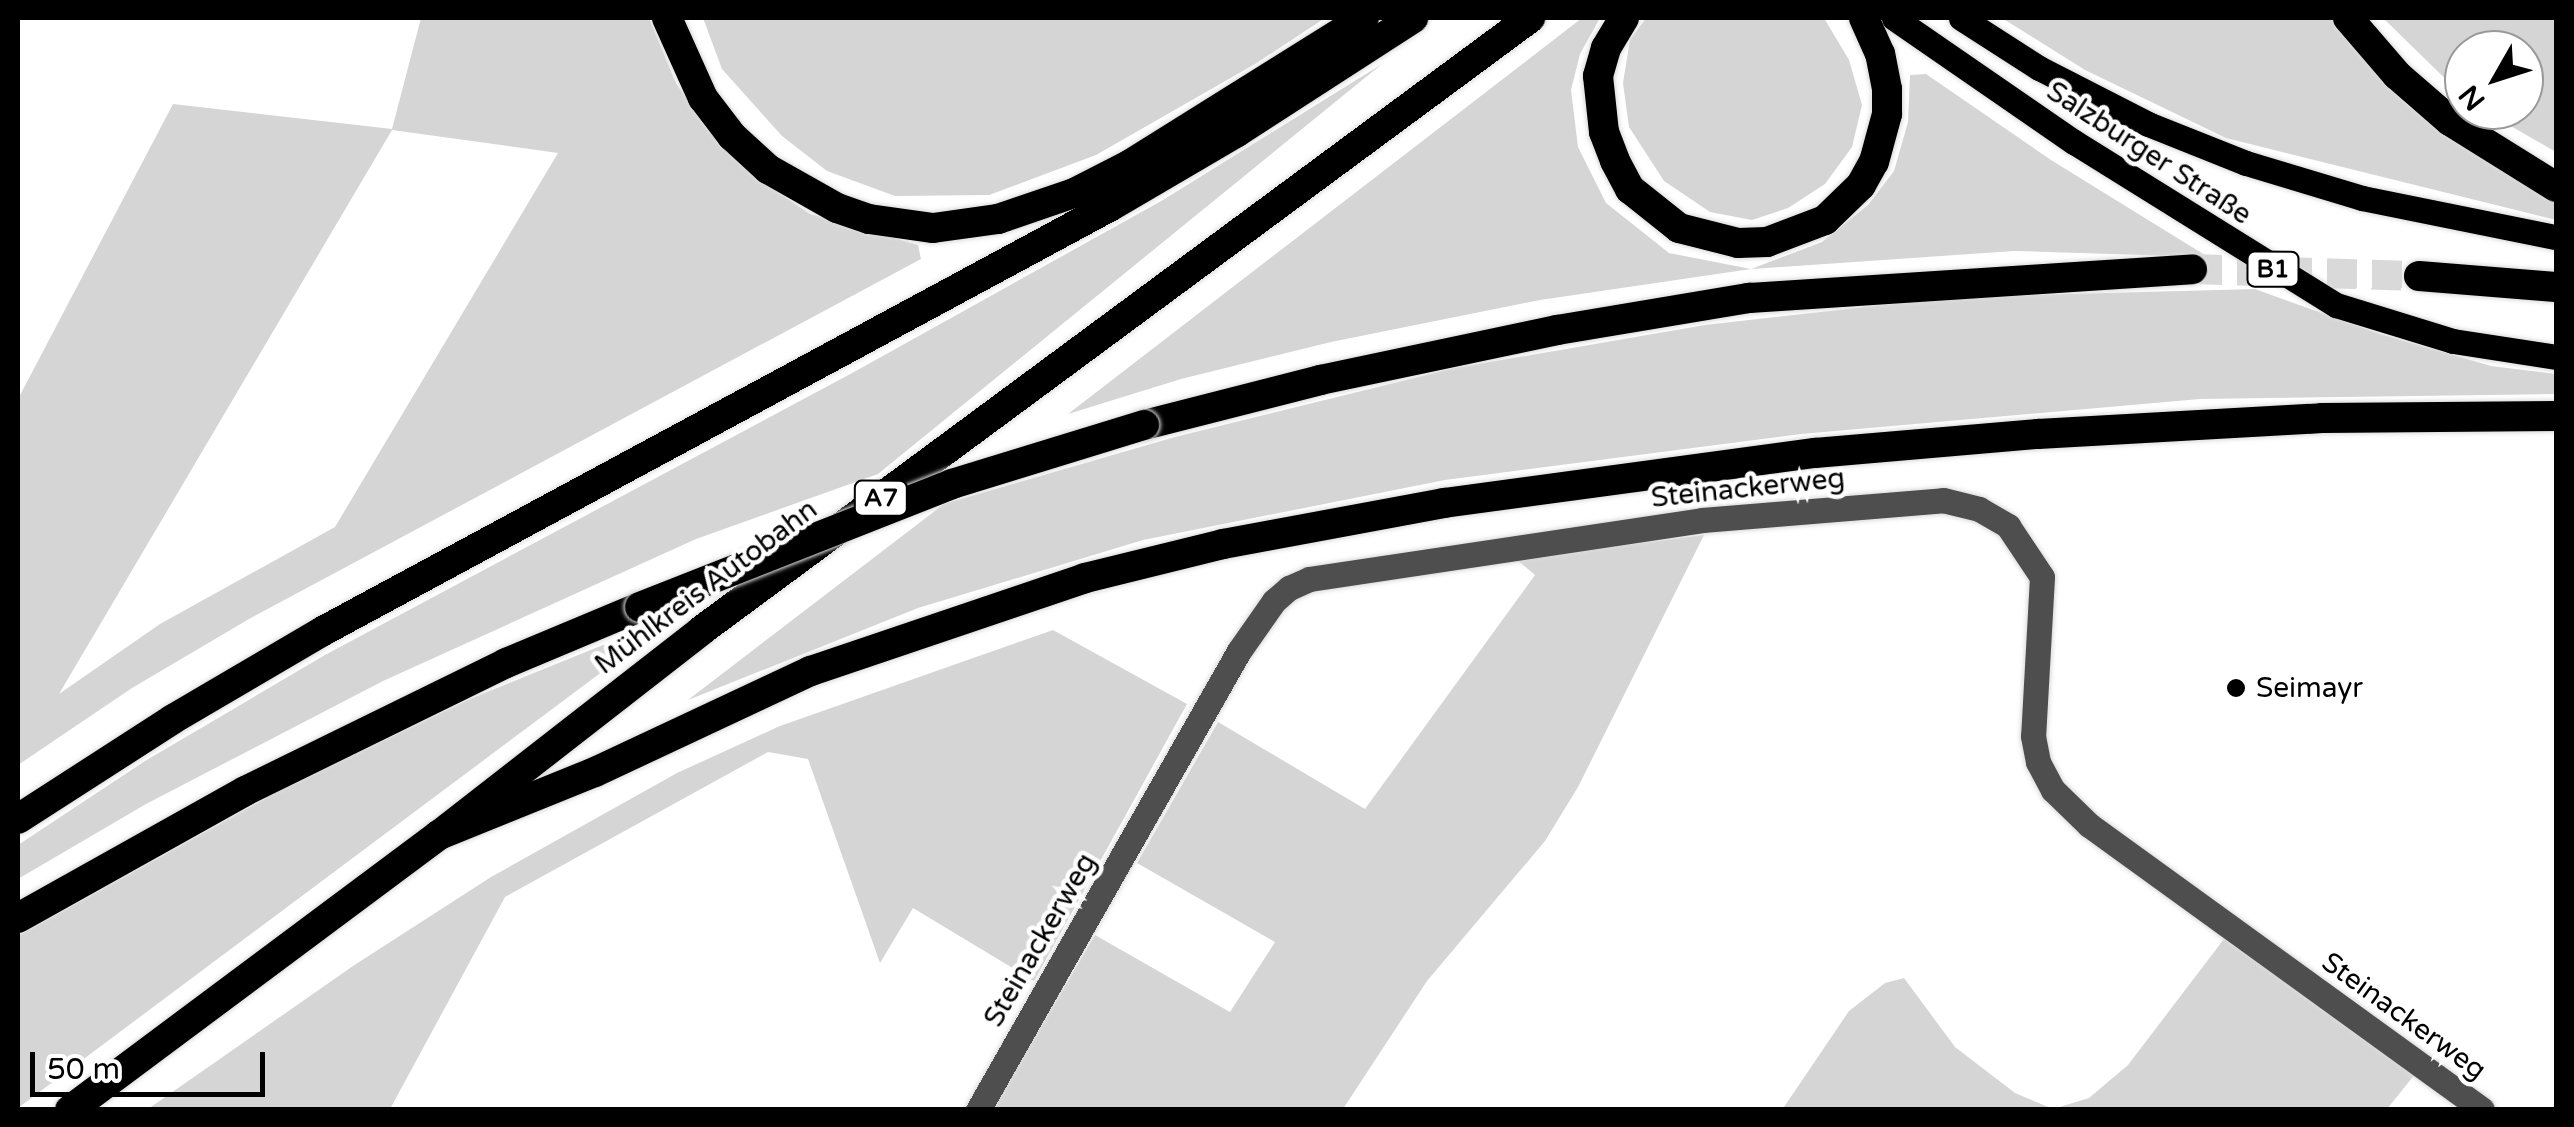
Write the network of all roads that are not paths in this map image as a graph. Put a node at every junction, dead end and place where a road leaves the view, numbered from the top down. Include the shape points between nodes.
1 (667, 18) edge
2 (1364, 18) edge
3 (1413, 18) edge
4 (1530, 18) edge
5 (1624, 18) edge
6 (1864, 18) edge
7 (1894, 18) edge
8 (1961, 18) edge
9 (2348, 18) edge
10 (2556, 187) edge
11 (2556, 237) edge
12 (2192, 270) tunnel mouth
13 (2420, 276) tunnel mouth
14 (2556, 287) edge
15 (2556, 357) edge
16 (2556, 416) edge
17 (18, 819) edge
18 (439, 835) junction
19 (18, 918) edge
20 (70, 1110) edge
21 (978, 1110) edge
22 (2482, 1110) edge

1 - 2 highway via 704,98 768,169 837,208 933,228 998,219 1074,194
3 - 17 highway via 1111,206 323,630
4 - 18 highway, Mühlkreis Autobahn / A7 via 672,652
5 - 6 highway via 1598,76 1614,161 1630,188 1679,228 1738,243 1767,242 1824,220 1868,174 1887,114 1880,54
7 - 15 main road, Salzburger Straße / B1 via 2074,142 2336,304 2453,341
8 - 11 main road, Salzburger Straße via 2039,68 2148,124 2246,163 2362,198
9 - 10 highway via 2398,76 2450,120
12 - 19 highway, bridge via 1749,298 1411,361 1144,425 952,484 506,663 245,791
13 - 14 highway
16 - 18 highway via 2322,418 1815,453 1444,502 1223,544 1085,578 828,664 596,772
18 - 20 highway, Mühlkreis Autobahn / A7
21 - 22 street, Steinackerweg via 1239,651 1289,588 1309,579 1702,520 1944,500 2008,526 2042,577 2033,736 2053,790 2089,825

